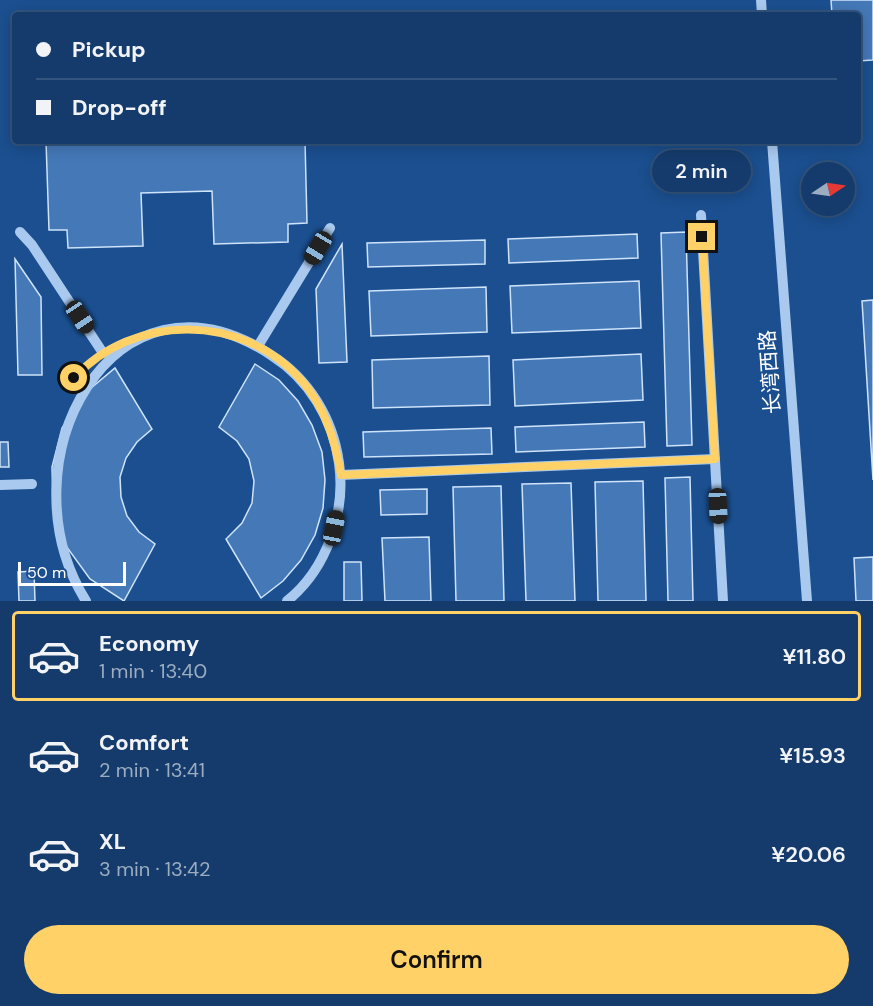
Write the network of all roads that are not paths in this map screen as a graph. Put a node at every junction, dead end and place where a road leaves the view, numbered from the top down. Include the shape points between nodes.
1 (772, 144) edge
2 (701, 215) dead end
3 (330, 228) dead end
4 (20, 232) dead end
5 (258, 346) junction
6 (715, 459) junction
7 (341, 475) junction
8 (32, 484) dead end
9 (0, 485) edge
10 (64, 577) dead end
11 (86, 601) edge
12 (287, 601) edge
13 (723, 601) edge
14 (807, 601) edge

1 - 14 street, 长湾西路
2 - 6 street
3 - 5 street
4 - 5 street via 100,355 136,337 180,328 207,330
5 - 7 street via 294,373 316,400 334,440
6 - 7 street
6 - 13 street
7 - 12 street via 340,502 325,553 311,576
8 - 9 street
10 - 11 street

